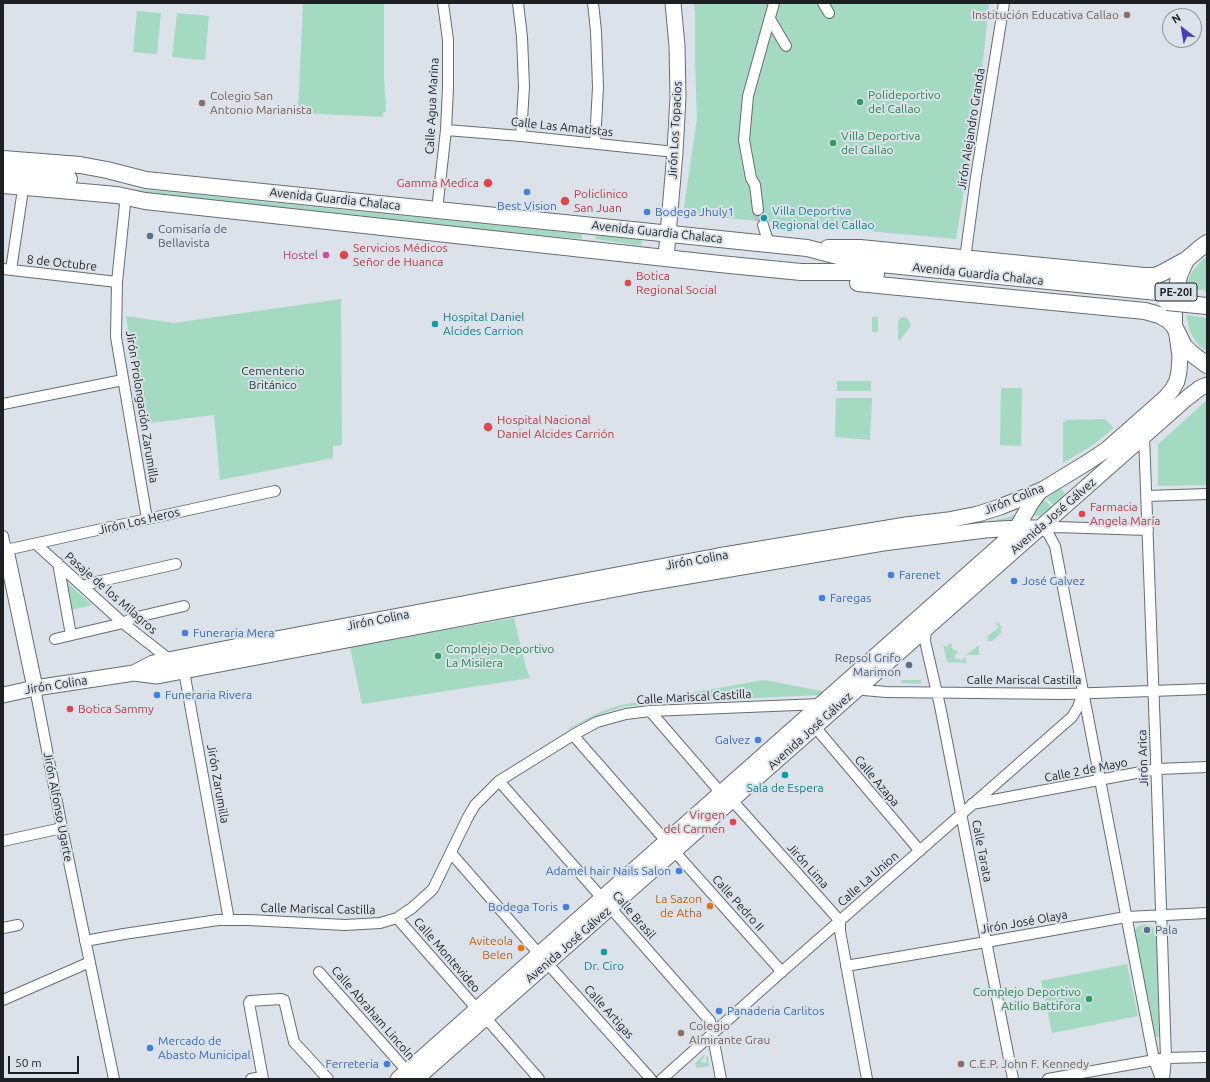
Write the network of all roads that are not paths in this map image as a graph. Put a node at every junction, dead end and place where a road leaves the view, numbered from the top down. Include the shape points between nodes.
1 (443, 3) edge
2 (518, 3) edge
3 (593, 3) edge
4 (673, 3) edge
5 (774, 3) edge
6 (823, 3) edge
7 (1004, 3) edge
8 (829, 14) dead end
9 (770, 19) junction
10 (786, 46) dead end
11 (446, 130) junction
12 (521, 136) junction
13 (595, 144) junction
14 (675, 152) junction
15 (3, 158) edge
16 (3, 173) edge
17 (146, 180) junction
18 (3, 185) edge
19 (3, 194) edge
20 (120, 194) junction
21 (22, 196) junction
22 (437, 210) junction
23 (758, 210) tunnel mouth
24 (763, 225) tunnel mouth
25 (668, 234) junction
26 (1207, 243) edge
27 (769, 244) junction
28 (807, 248) junction
29 (666, 258) junction
30 (965, 259) junction
31 (1186, 260) junction
32 (857, 267) junction
33 (7, 270) edge
34 (801, 272) junction
35 (117, 282) junction
36 (1167, 297) junction
37 (1207, 297) edge
38 (1207, 306) edge
39 (1176, 330) junction
40 (1207, 366) edge
41 (123, 380) junction
42 (1207, 385) edge
43 (3, 404) edge
44 (1144, 436) junction
45 (1047, 487) junction
46 (275, 491) dead end
47 (1207, 494) edge
48 (1147, 496) junction
49 (1072, 500) junction
50 (147, 519) junction
51 (1017, 528) junction
52 (1040, 528) junction
53 (1148, 530) junction
54 (36, 544) junction
55 (4, 545) edge
56 (58, 563) junction
57 (176, 564) dead end
58 (83, 586) junction
59 (581, 589) junction
60 (184, 606) dead end
61 (123, 623) junction
62 (921, 624) junction
63 (71, 635) junction
64 (55, 639) dead end
65 (246, 652) junction
66 (169, 660) junction
67 (184, 671) junction
68 (134, 673) junction
69 (841, 687) junction
70 (35, 688) junction
71 (1207, 688) edge
72 (857, 689) junction
73 (1153, 691) junction
74 (937, 692) junction
75 (1083, 693) junction
76 (3, 695) edge
77 (821, 704) junction
78 (650, 711) junction
79 (815, 727) junction
80 (573, 735) junction
81 (1207, 767) edge
82 (1157, 769) junction
83 (1100, 780) junction
84 (499, 781) junction
85 (727, 796) junction
86 (971, 805) junction
87 (961, 814) junction
88 (62, 828) junction
89 (3, 841) edge
90 (670, 846) junction
91 (920, 851) junction
92 (451, 853) junction
93 (606, 903) junction
94 (1207, 913) edge
95 (1161, 916) junction
96 (1126, 917) junction
97 (397, 918) junction
98 (229, 920) junction
99 (840, 921) junction
100 (18, 925) dead end
101 (3, 928) edge
102 (85, 941) junction
103 (986, 942) junction
104 (543, 958) junction
105 (90, 962) junction
106 (846, 966) junction
107 (320, 972) dead end
108 (782, 972) junction
109 (3, 1000) edge
110 (481, 1014) junction
111 (712, 1034) junction
112 (1207, 1057) edge
113 (1166, 1058) junction
114 (1154, 1060) junction
115 (407, 1076) edge
116 (262, 1078) edge
117 (114, 1079) edge
118 (251, 1079) edge
119 (328, 1079) edge
120 (539, 1079) edge
121 (651, 1079) edge
122 (662, 1079) edge
123 (721, 1079) edge
124 (867, 1079) edge
125 (1013, 1079) edge
126 (1048, 1079) edge
127 (1162, 1079) edge

1 - 11 street, Calle Agua Marina via 448,40
2 - 12 street via 524,87
3 - 13 street via 598,87
4 - 14 main road, Jirón Los Topacios via 678,97
5 - 9 street
6 - 8 street
7 - 30 street, Jirón Alejandro Granda
9 - 10 street
9 - 23 street via 748,96 744,140
11 - 12 street, Calle Las Amatistas
11 - 22 street, Calle Agua Marina
12 - 13 street, Calle Las Amatistas
13 - 14 street, Calle Las Amatistas
14 - 25 main road, Jirón Los Topacios
15 - 17 main road, Avenida Guardia Chalaca via 108,170
16 - 20 main road, Avenida Guardia Chalaca
17 - 20 main road, Avenida Guardia Chalaca via 127,184
17 - 22 main road, Avenida Guardia Chalaca
18 - 20 main road, Avenida Guardia Chalaca
19 - 21 main road, Avenida Guardia Chalaca
20 - 21 main road, Avenida Guardia Chalaca
20 - 29 main road, Avenida Guardia Chalaca via 145,201
20 - 35 street, Jirón Prolongación Zarumilla
21 - 33 street
22 - 25 main road, Avenida Guardia Chalaca
24 - 27 street
25 - 27 main road, Avenida Guardia Chalaca
25 - 29 main road, Jirón Los Topacios
26 - 31 main road, PE-20I
27 - 28 main road, Avenida Guardia Chalaca
28 - 30 main road via 860,248
28 - 32 main road, Avenida Guardia Chalaca
29 - 34 main road, Avenida Guardia Chalaca
30 - 31 main road via 1144,276 1155,276
31 - 39 main road, PE-20I via 1177,287 1174,310
32 - 34 main road, Avenida Guardia Chalaca
32 - 36 main road, Avenida Guardia Chalaca
33 - 35 street, 8 de Octubre
34 - 39 main road via 850,282 1145,311 1168,320
35 - 41 street, Jirón Prolongación Zarumilla via 116,338
36 - 37 main road
36 - 38 main road, bridge
39 - 40 main road via 1184,346
39 - 45 main road, Jirón Colina via 1180,356 1177,381 1172,390 1106,450
41 - 43 street
41 - 50 street, Jirón Prolongación Zarumilla
42 - 44 main road, Avenida José Gálvez via 1187,398
44 - 48 street, Jirón Arica
44 - 49 main road, Avenida José Gálvez
45 - 49 main road via 1067,482 1071,484 1074,492
45 - 51 main road, Avenida José Gálvez via 1031,503
45 - 59 main road, Jirón Colina via 1000,507 970,515 718,556
46 - 50 street, Jirón Los Heros
47 - 48 street
48 - 53 street, Jirón Arica
49 - 52 main road, Avenida José Gálvez
50 - 54 street, Jirón Los Heros
51 - 52 main road, Jirón Colina
51 - 59 main road, Jirón Colina via 883,542 720,570
51 - 62 main road, Avenida José Gálvez
52 - 53 street
52 - 62 main road, Avenida José Gálvez
52 - 75 street, Jirón Arica via 1048,533 1055,546
53 - 73 street, Jirón Arica
54 - 55 street, Jirón Los Heros
54 - 56 street, Pasaje de los Milagros
55 - 70 main road, Jirón Alfonso Ugarte
56 - 58 street, Pasaje de los Milagros
56 - 63 street
57 - 58 street
58 - 61 street, Pasaje de los Milagros
59 - 65 main road, Jirón Colina
60 - 61 street via 133,618
61 - 63 street
61 - 66 street, Pasaje de los Milagros
62 - 69 main road, Avenida José Gálvez
62 - 72 main road, Avenida José Gálvez
62 - 74 street, Calle Tarata
63 - 64 street
65 - 66 main road, Jirón Colina
65 - 67 main road, Jirón Colina
66 - 67 street
66 - 68 main road, Jirón Colina via 153,663
67 - 68 main road, Jirón Colina via 157,676
67 - 98 street, Jirón Zarumilla
68 - 70 main road, Jirón Colina
69 - 72 street, Calle Mariscal Castilla
69 - 77 main road, Avenida José Gálvez
70 - 76 main road, Jirón Colina
70 - 88 street, Jirón Alfonso Ugarte
71 - 73 street, Calle Mariscal Castilla
72 - 74 street, Calle Mariscal Castilla
72 - 79 main road, Avenida José Gálvez
73 - 75 street, Calle Mariscal Castilla
73 - 82 street, Jirón Arica
74 - 75 street, Calle Mariscal Castilla
74 - 87 street, Calle Tarata
75 - 83 street, Jirón Arica
75 - 86 street, Calle La Union via 1072,717
77 - 78 street, Calle Mariscal Castilla
77 - 85 main road, Avenida José Gálvez
78 - 80 street, Calle Mariscal Castilla via 597,722
78 - 85 street, Jirón Lima
79 - 85 main road, Avenida José Gálvez
79 - 91 street, Calle Azapa
80 - 84 street, Calle Mariscal Castilla
80 - 90 street, Calle Pedro II
81 - 82 street, Calle 2 de Mayo
82 - 83 street, Calle 2 de Mayo
82 - 95 street, Jirón Arica
83 - 86 street, Calle 2 de Mayo
83 - 96 street, Jirón Arica
84 - 92 street, Calle Mariscal Castilla via 475,805
84 - 93 street, Calle Brasil
85 - 90 main road, Avenida José Gálvez
85 - 99 street, Jirón Lima
86 - 87 street, Calle La Union
87 - 91 street, Calle La Union
87 - 103 street, Calle Tarata
88 - 89 street
88 - 102 street, Jirón Alfonso Ugarte
90 - 93 main road, Avenida José Gálvez
90 - 108 street, Calle Pedro II
91 - 99 street, Calle La Union
92 - 97 street, Calle Mariscal Castilla via 433,889
92 - 104 street, Calle Artigas
93 - 104 main road, Avenida José Gálvez
93 - 111 street, Calle Brasil via 710,1022
94 - 95 street, Jirón José Olaya
95 - 96 street, Jirón José Olaya
95 - 113 street, Jirón Arica
96 - 103 street, Jirón José Olaya
96 - 114 street, Jirón Arica
97 - 98 street, Calle Mariscal Castilla via 380,923 344,924
97 - 110 street, Calle Montevideo
98 - 102 street, Calle Mariscal Castilla
99 - 106 street
99 - 108 street, Calle La Union
100 - 101 street
102 - 105 street, Jirón Alfonso Ugarte
103 - 106 street, Jirón José Olaya
103 - 125 street, Calle Tarata
104 - 110 main road, Avenida José Gálvez
104 - 121 street, Calle Artigas
105 - 109 street
105 - 117 street, Jirón Alfonso Ugarte
106 - 124 street
107 - 115 street, Calle Abraham Lincoln
108 - 111 street, Calle La Union
110 - 115 main road, Avenida José Gálvez
110 - 120 street, Calle Montevideo
111 - 122 street, Calle La Union
111 - 123 street, Calle Brasil
112 - 113 street
113 - 114 street
113 - 127 street, Jirón Arica
114 - 126 street
114 - 127 street, Jirón Arica
116 - 118 street
116 - 119 street via 249,1003 281,999 284,1000 294,1042

